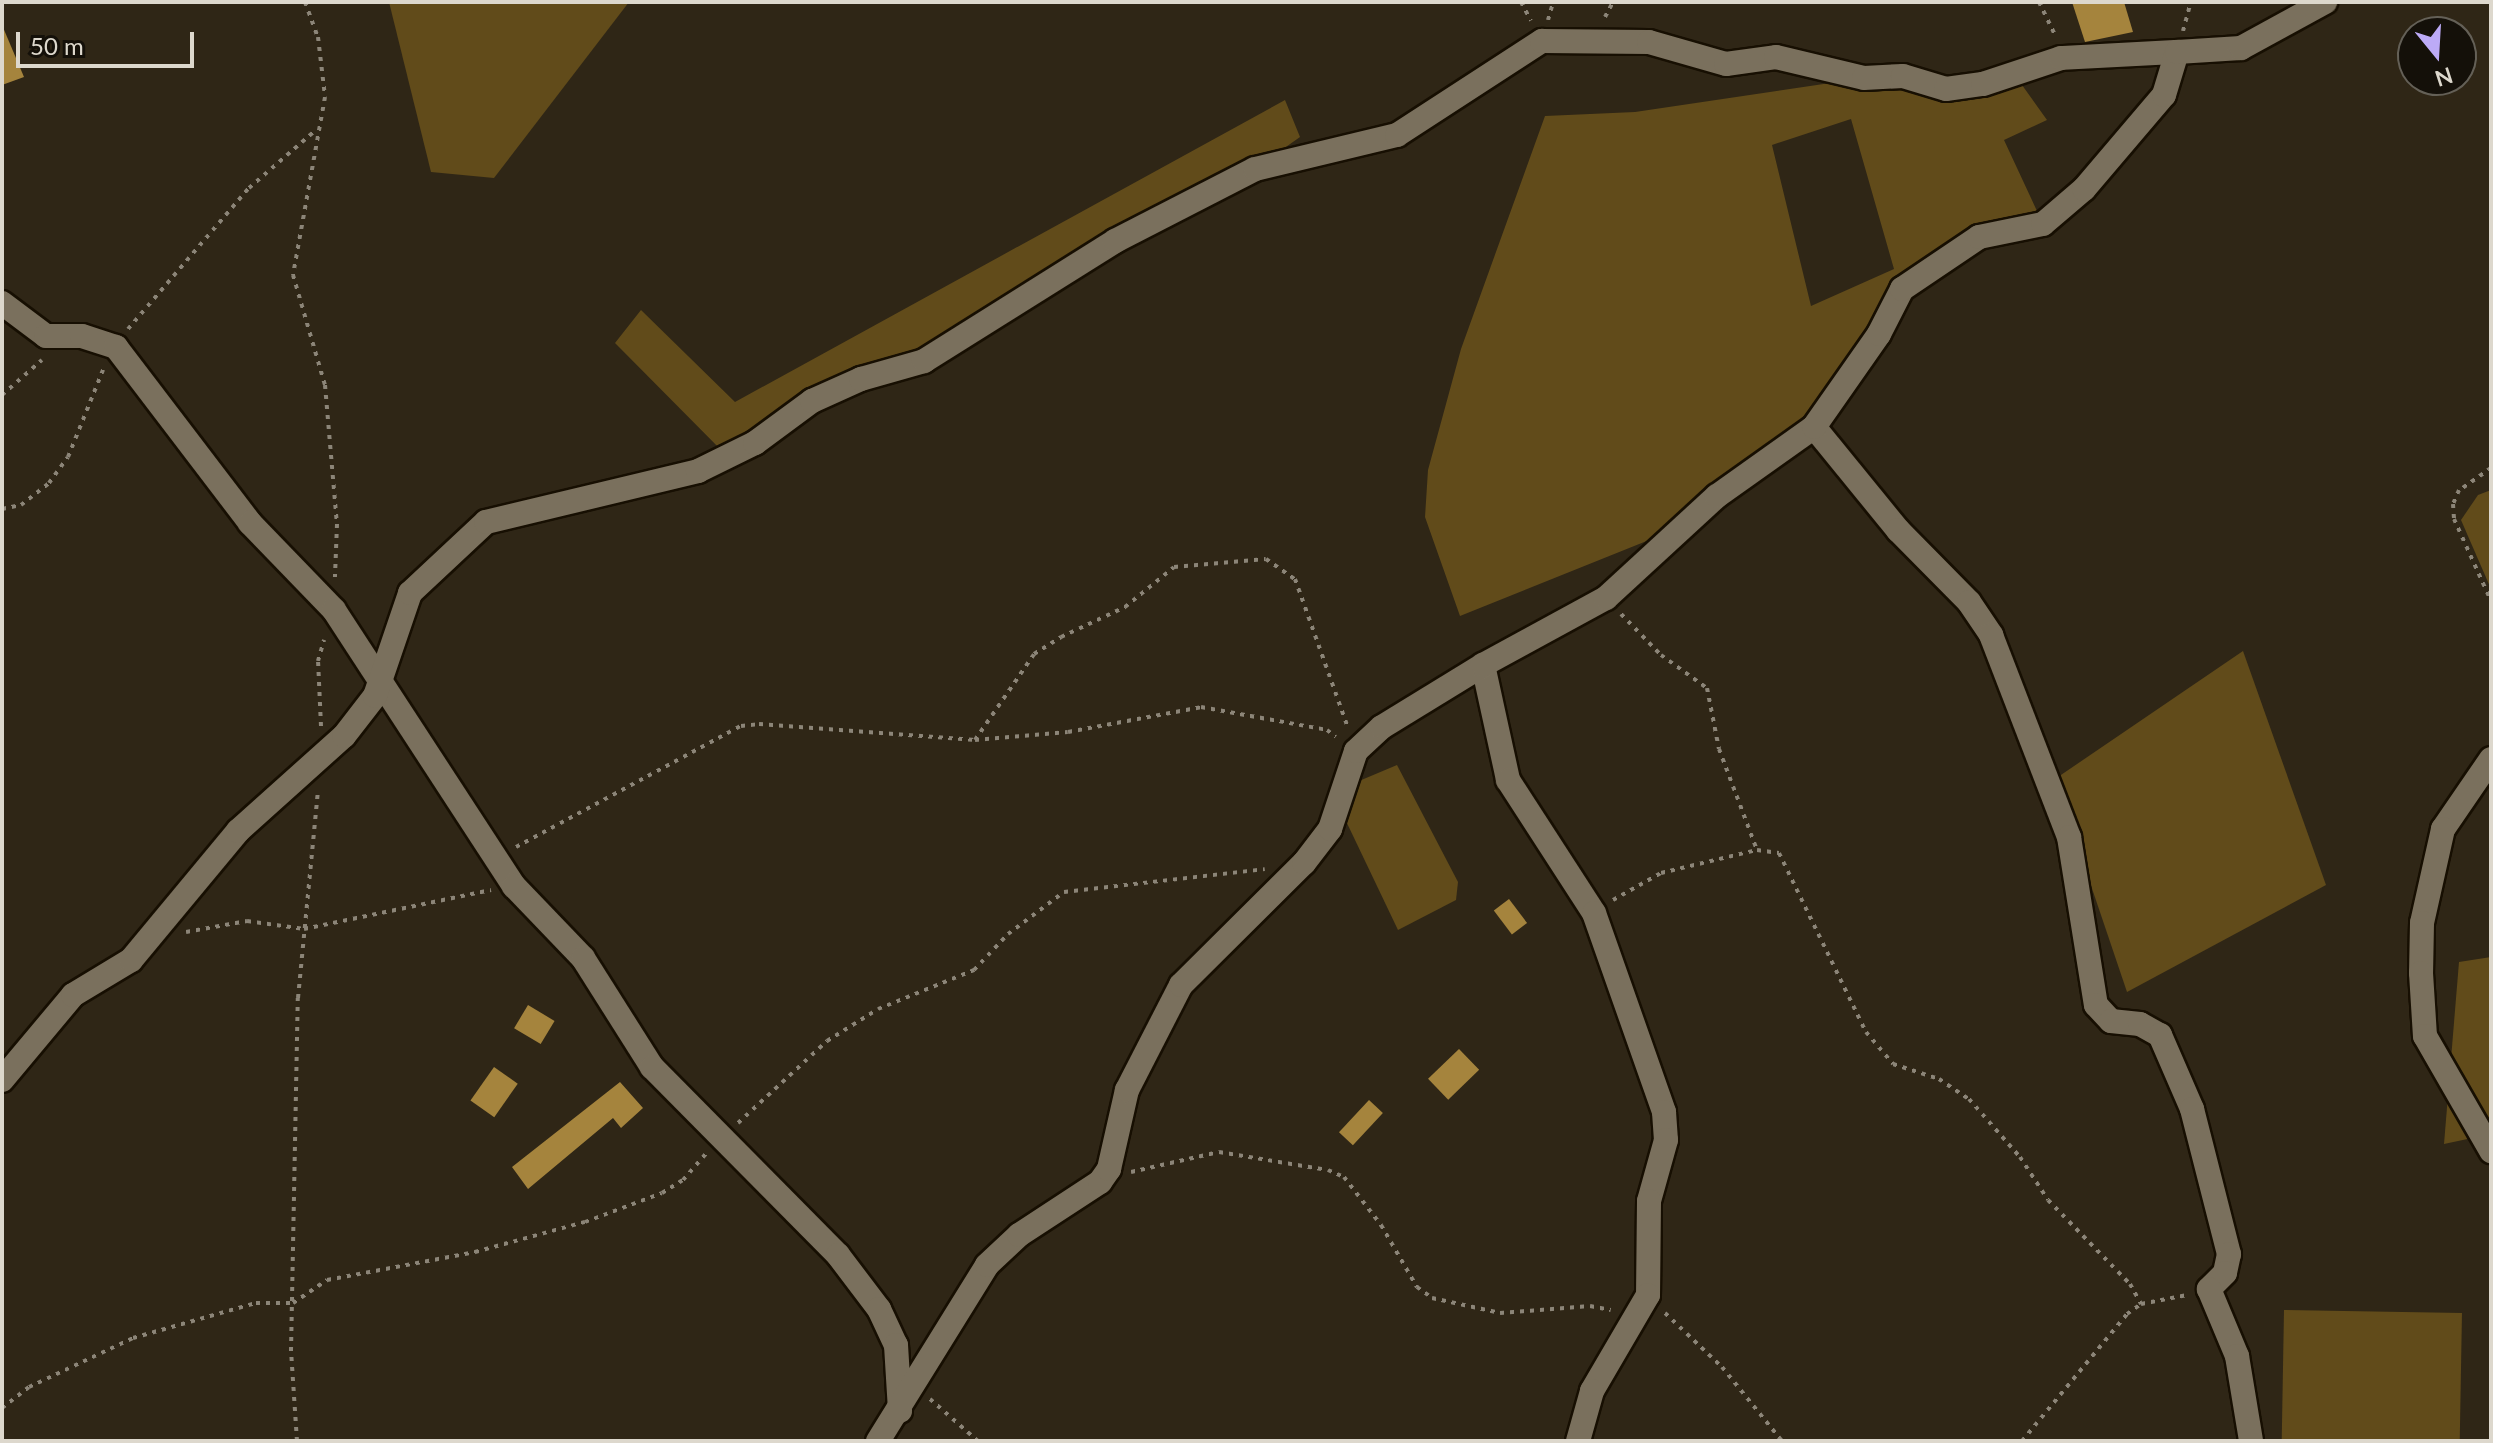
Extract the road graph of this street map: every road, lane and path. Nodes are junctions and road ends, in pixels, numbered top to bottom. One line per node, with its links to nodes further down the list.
1 (305, 2): 6 (path)
2 (2039, 2): 5 (path)
3 (2325, 2): 4 (street)
4 (2177, 52): 5 (street); 11 (street)
5 (2061, 58): 18 (street)
6 (318, 129): 9 (path); 16 (path)
7 (2, 303): 8 (street)
8 (82, 336): 9 (street); 10 (path)
9 (114, 349): 13 (path); 16 (street)
10 (2, 395)
11 (1814, 427): 14 (street); 34 (street)
12 (2491, 468): 15 (path)
13 (2, 509)
14 (1606, 598): 17 (street); 23 (path)
15 (2491, 601)
16 (334, 610): 18 (street); 22 (path)
17 (1483, 665): 20 (street); 27 (street)
18 (382, 677): 22 (street); 24 (street)
19 (975, 740): 20 (path); 20 (path); 24 (path)
20 (1356, 751): 25 (street)
21 (2491, 759): 32 (street)
22 (316, 766): 28 (path); 30 (street)
23 (1757, 850): 27 (path); 36 (path)
24 (496, 857): 26 (street)
25 (1304, 863): 31 (path); 33 (street)
26 (514, 886): 28 (path); 31 (street)
27 (1594, 913): 37 (street)
28 (304, 929): 29 (path); 35 (path)
29 (179, 934)
30 (2, 1080)
31 (720, 1137): 35 (path); 40 (street)
32 (2491, 1151)
33 (1100, 1182): 37 (path); 38 (street)
34 (2209, 1289): 36 (path); 47 (street)
35 (293, 1303): 39 (path); 41 (path)
36 (2141, 1304): 46 (path)
37 (1643, 1305): 44 (street); 45 (path)
38 (914, 1384): 40 (street); 43 (path)
39 (2, 1408)
40 (900, 1411): 42 (street)
41 (297, 1441)
42 (878, 1441)
43 (978, 1441)
44 (1578, 1441)
45 (1782, 1441)
46 (2022, 1441)
47 (2251, 1441)

